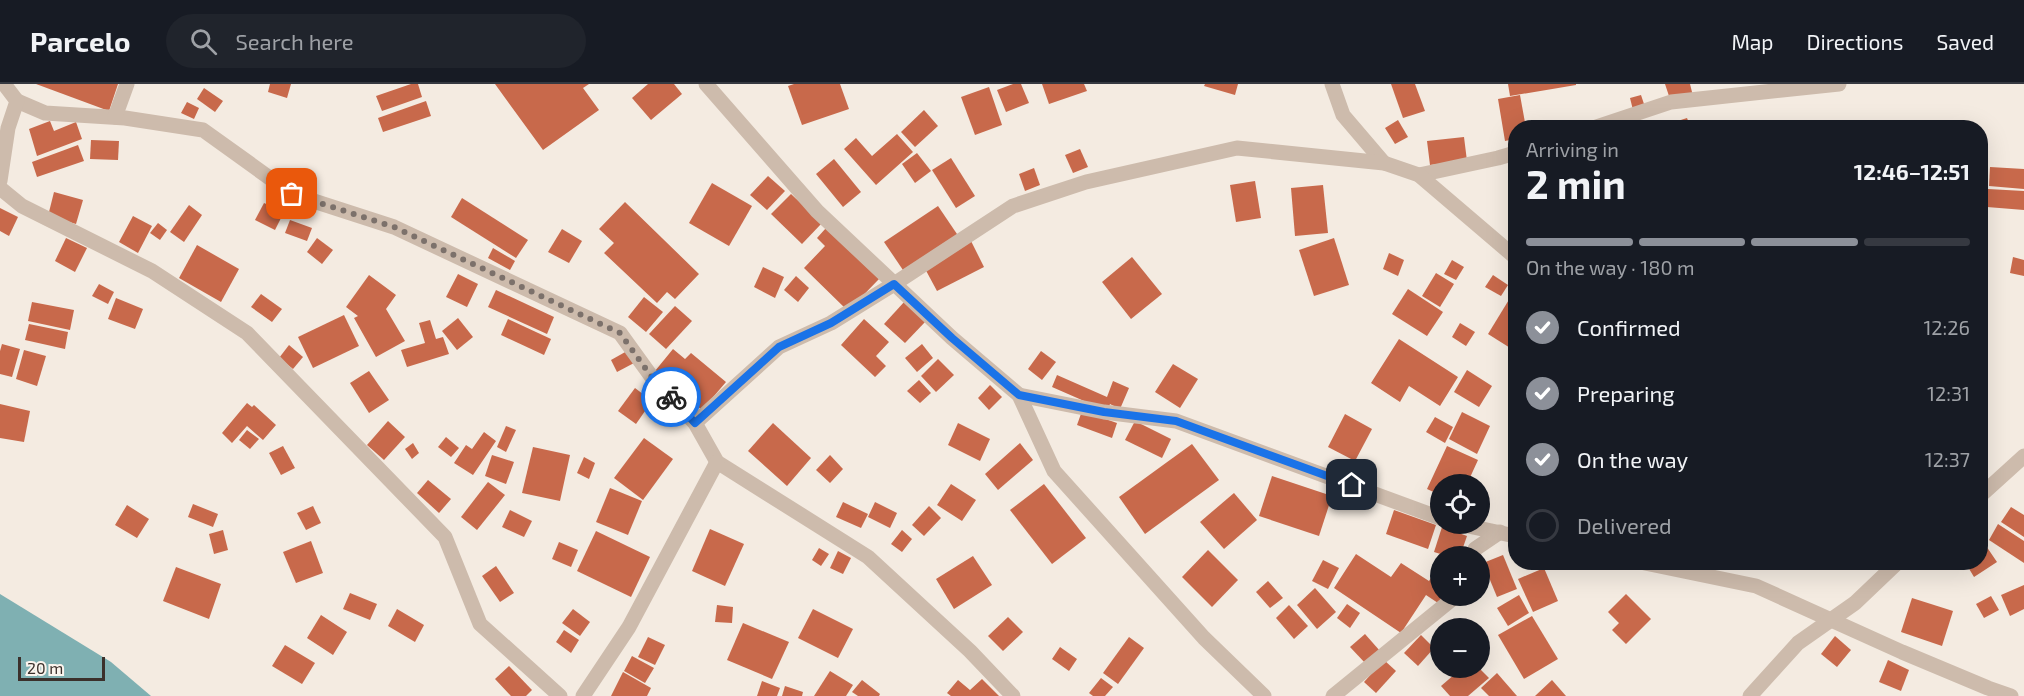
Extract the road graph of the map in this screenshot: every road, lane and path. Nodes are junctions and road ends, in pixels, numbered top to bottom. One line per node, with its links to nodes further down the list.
1 (4, 84): 6 (street)
2 (127, 84): 7 (street)
3 (706, 84): 15 (street)
4 (1332, 84): 10 (street)
5 (1839, 84): 8 (street)
6 (16, 101): 7 (street); 12 (street)
7 (115, 117): 17 (street)
8 (1617, 120)
9 (1508, 155): 11 (street)
10 (1384, 163): 11 (street); 15 (street)
11 (1419, 175): 14 (street)
12 (0, 181)
13 (0, 188): 30 (street)
14 (1508, 251)
15 (894, 284): 16 (street); 17 (street)
16 (1019, 395): 21 (street); 33 (street)
17 (695, 423): 19 (street)
18 (2024, 456): 20 (street)
19 (717, 462): 31 (street); 32 (street)
20 (1988, 489)
21 (1430, 514)
22 (1490, 530): 23 (street)
23 (1500, 532): 24 (street); 25 (street)
24 (1508, 534)
25 (1479, 546)
26 (1679, 570): 29 (street)
27 (1890, 570): 29 (street)
28 (1444, 606): 34 (street)
29 (1831, 620): 35 (street); 36 (street)
30 (560, 696)
31 (584, 696)
32 (1013, 696)
33 (1264, 696)
34 (1333, 696)
35 (1750, 696)
36 (2011, 696)

